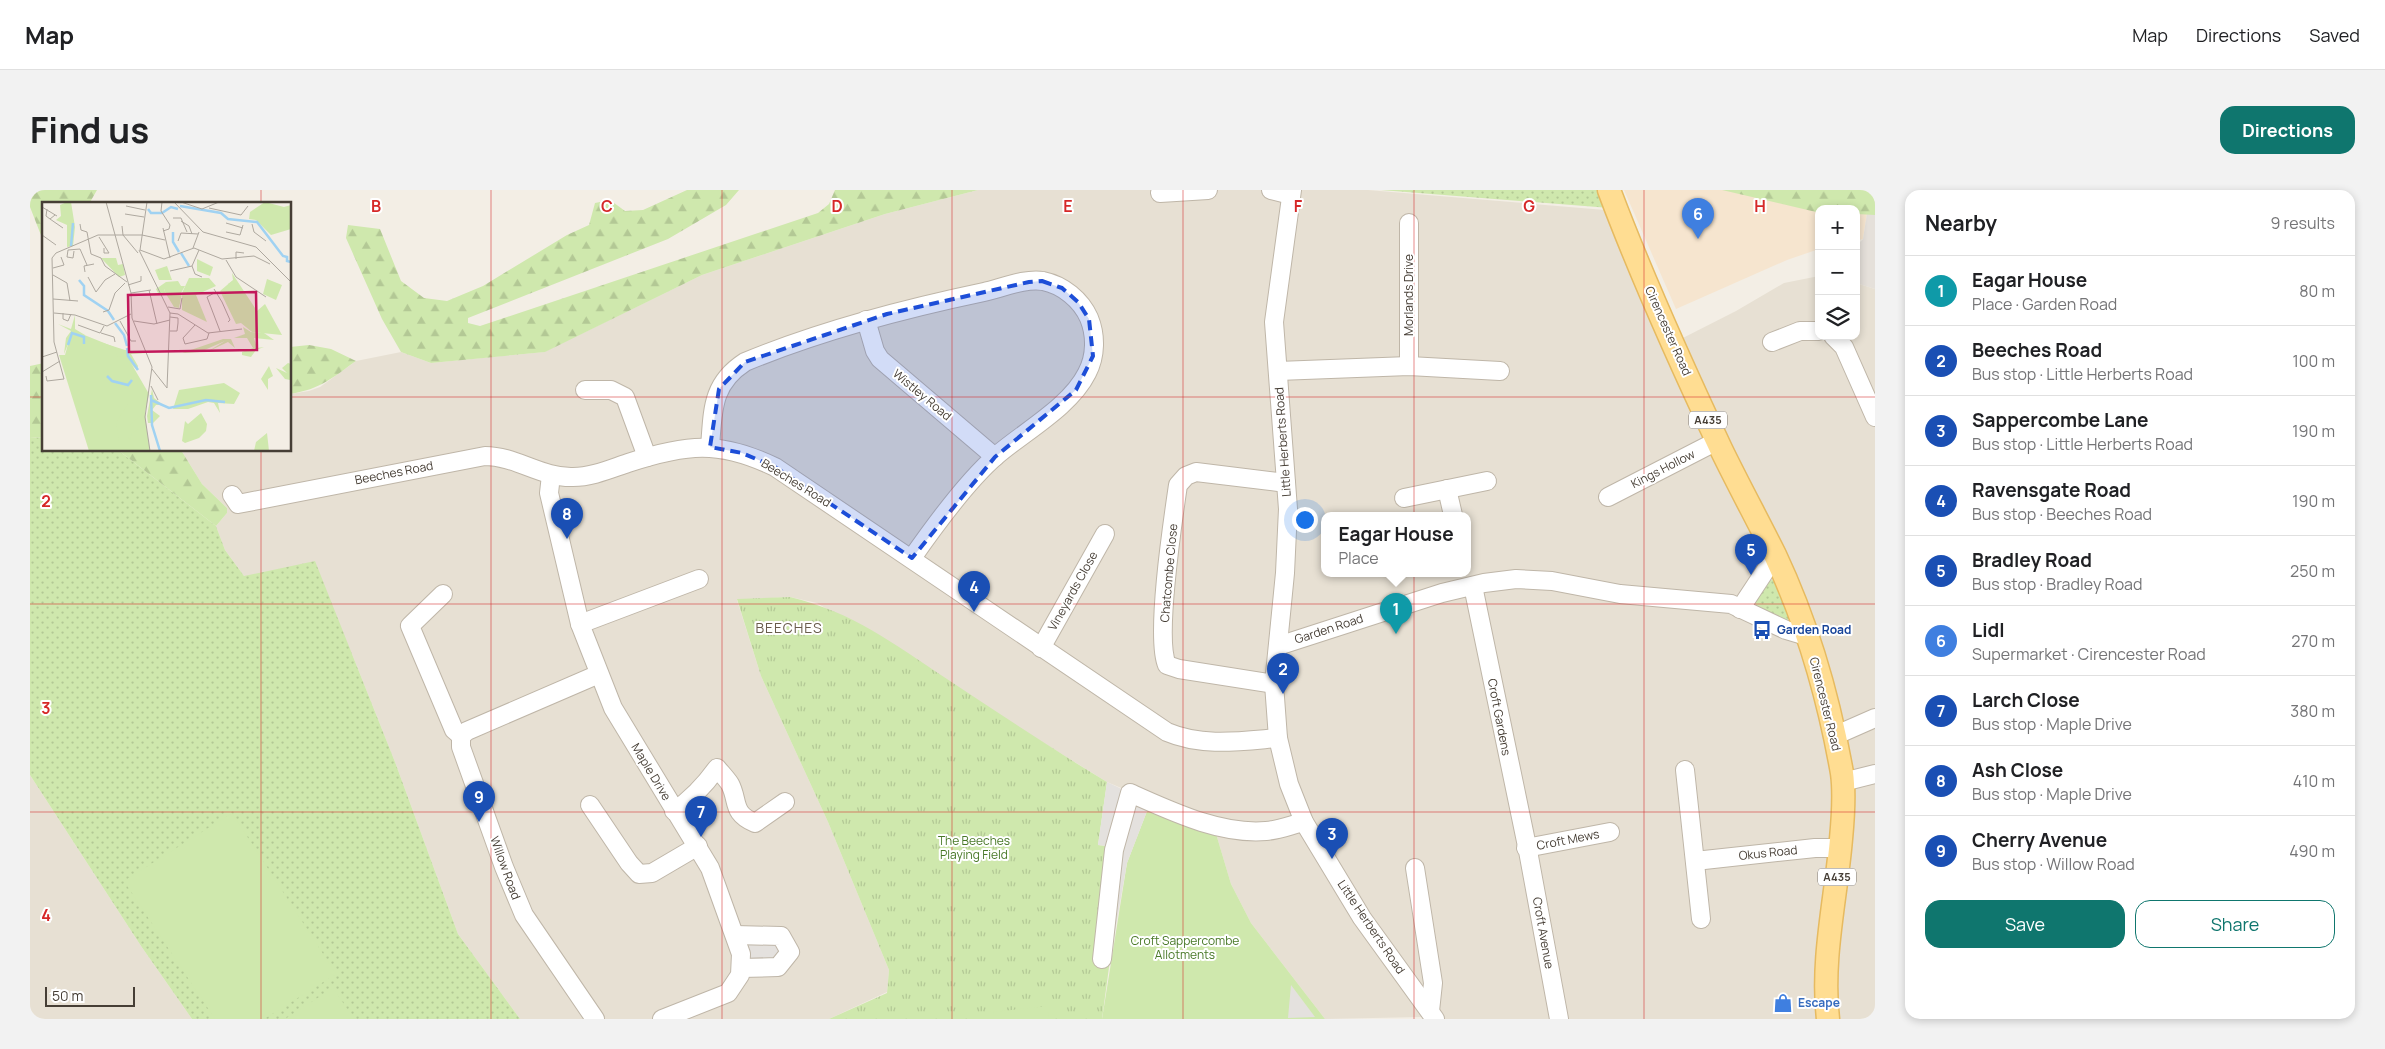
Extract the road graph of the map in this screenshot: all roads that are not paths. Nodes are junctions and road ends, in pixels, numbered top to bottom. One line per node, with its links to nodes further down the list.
1 (1208, 190): 3 (street)
2 (1271, 190): 4 (street)
3 (1160, 193)
4 (1291, 193): 12 (street, Little Herberts Road)
5 (1611, 196): 16 (main road, Cirencester Road / A435)
6 (1409, 223): 11 (street, Morlands Drive)
7 (866, 320): 17 (street); 19 (street, Wistley Road); 19 (street)
8 (1815, 331): 10 (street)
9 (1836, 340): 15 (street)
10 (1772, 342)
11 (1409, 366): 12 (street); 13 (street)
12 (1278, 371): 22 (street, Little Herberts Road)
13 (1500, 371)
14 (585, 390): 18 (street)
15 (1875, 417)
16 (1717, 441): 25 (street, Kings Hollow); 29 (main road, Cirencester Road / A435)
17 (710, 447): 18 (street, Beeches Road); 30 (street, Beeches Road)
18 (647, 457): 20 (street, Beeches Road)
19 (995, 457): 30 (street)
20 (551, 475): 24 (street, Beeches Road); 35 (street, Maple Drive)
21 (1487, 481): 23 (street)
22 (1286, 483): 37 (street, Little Herberts Road); 40 (street, Chatcombe Close)
23 (1447, 489): 26 (street); 27 (street)
24 (232, 495)
25 (1608, 497)
26 (1404, 498)
27 (1452, 512)
28 (1105, 534): 38 (street, Vineyards Close)
29 (1775, 556): 34 (street); 36 (main road, Cirencester Road / A435)
30 (912, 558): 38 (street, Beeches Road)
31 (699, 579): 35 (street)
32 (1468, 582): 34 (street, Garden Road); 37 (street, Garden Road); 54 (street, Croft Gardens)
33 (443, 594): 42 (street, Willow Road)
34 (1740, 609): 36 (street, Garden Road)
35 (580, 624): 39 (street, Maple Drive)
36 (1806, 636): 43 (main road, Cirencester Road / A435)
37 (1278, 646): 40 (street, Little Herberts Road)
38 (1041, 648): 44 (street, Beeches Road)
39 (599, 674): 42 (street); 50 (street, Maple Drive)
40 (1274, 684): 44 (street, Little Herberts Road)
41 (1875, 718): 43 (street)
42 (461, 736): 63 (street, Willow Road)
43 (1834, 736): 47 (main road, Cirencester Road / A435)
44 (1278, 738): 51 (street, Little Herberts Road)
45 (1685, 770): 56 (street)
46 (1875, 774): 47 (street)
47 (1843, 782): 55 (main road, Cirencester Road / A435)
48 (785, 802): 50 (street)
49 (590, 805): 53 (street)
50 (674, 811): 53 (street, Maple Drive)
51 (1304, 822): 60 (street); 62 (street, Little Herberts Road)
52 (1610, 832): 54 (street, Croft Mews)
53 (698, 846): 59 (street, Maple Drive)
54 (1526, 848): 65 (street, Croft Avenue)
55 (1841, 848): 56 (street, Okus Road); 66 (main road, Cirencester Road / A435)
56 (1695, 861): 58 (street)
57 (1415, 868): 62 (street)
58 (1701, 919)
59 (734, 935): 61 (street, Maple Drive); 61 (street)
60 (1102, 959)
61 (741, 968): 64 (street)
62 (1432, 1015)
63 (595, 1019)
64 (662, 1019)
65 (1557, 1019)
66 (1828, 1019)

